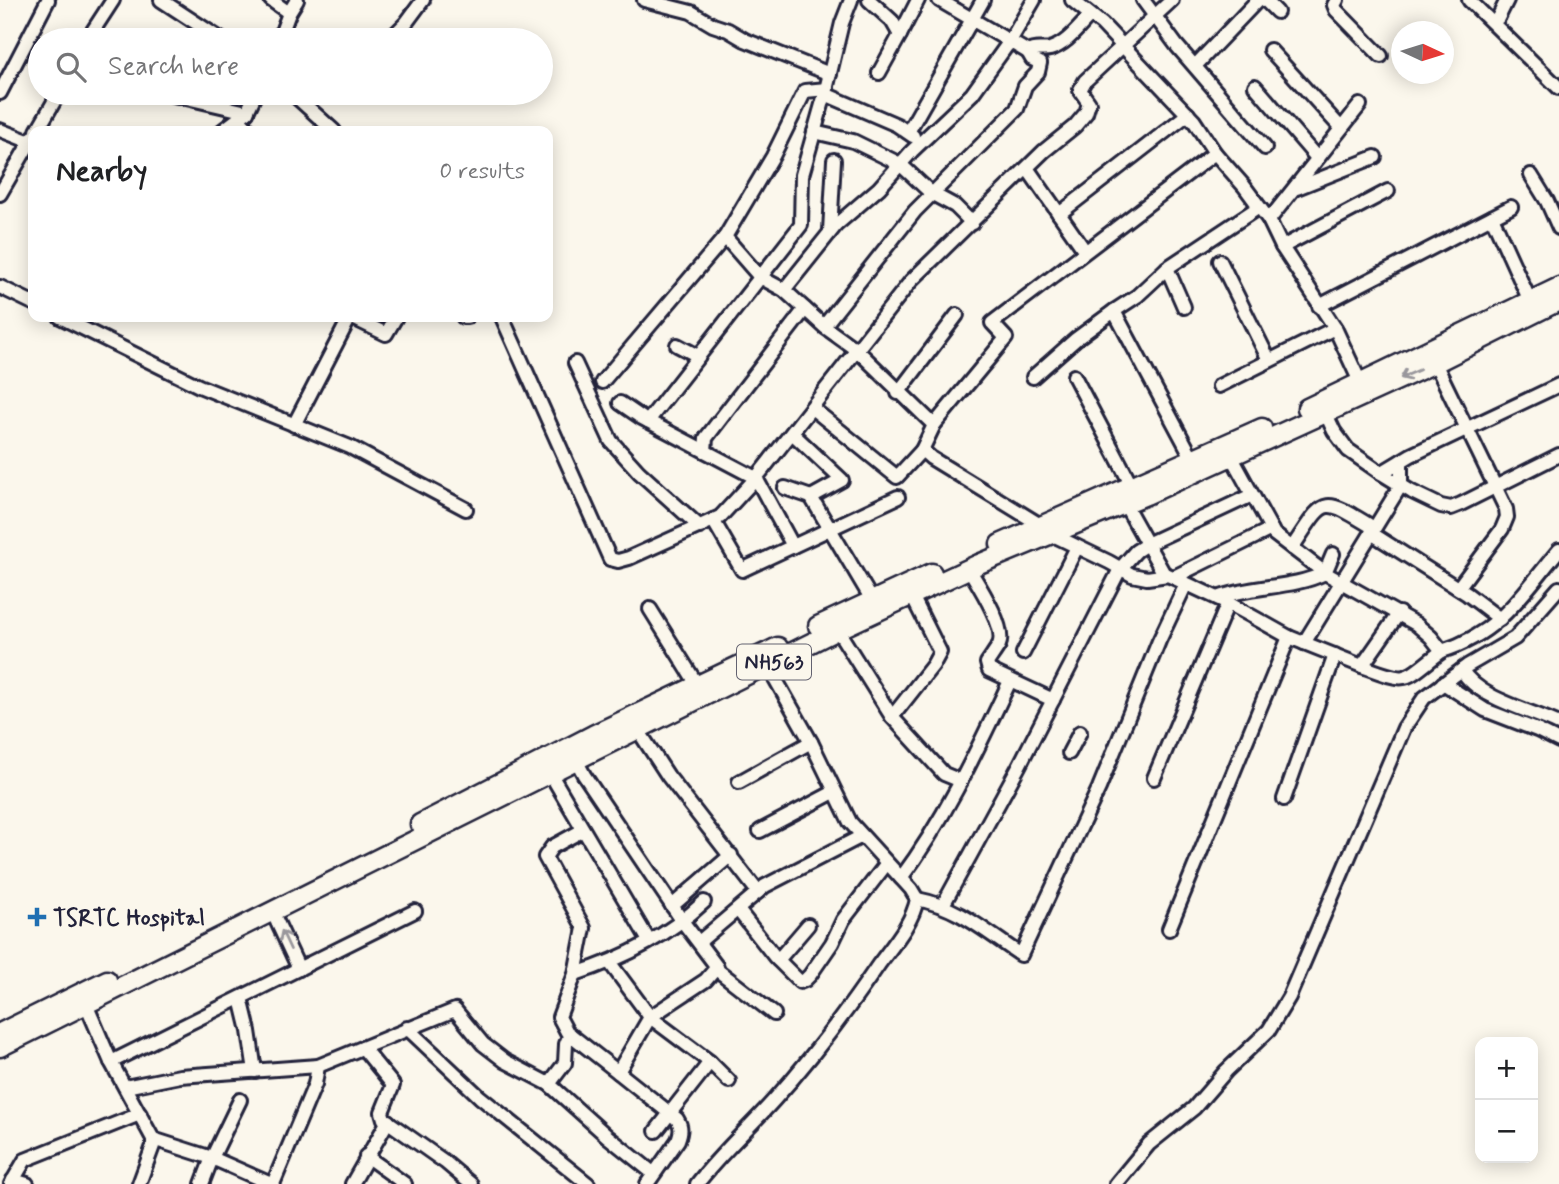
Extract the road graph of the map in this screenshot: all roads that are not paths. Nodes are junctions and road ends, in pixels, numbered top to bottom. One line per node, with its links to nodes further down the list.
1 (48, 0): 29 (street)
2 (113, 0): 30 (street)
3 (161, 0): 31 (street)
4 (271, 0): 24 (street)
5 (297, 0): 24 (street)
6 (422, 0): 33 (street)
7 (644, 0): 43 (street)
8 (851, 0): 43 (street)
9 (869, 0): 34 (street)
10 (918, 0): 34 (street)
11 (939, 0): 28 (street)
12 (983, 0): 28 (street)
13 (1034, 0): 36 (street)
14 (1072, 0): 26 (street)
15 (1143, 0): 25 (street)
16 (1172, 0): 25 (street)
17 (1258, 0): 41 (street)
18 (1265, 0): 23 (street)
19 (1337, 0): 40 (street)
20 (1469, 0): 46 (street)
21 (1479, 0): 27 (street)
22 (1507, 0): 27 (street)
23 (1277, 12)
24 (289, 13): 32 (street)
25 (1155, 15): 37 (street); 41 (street)
26 (1090, 16): 37 (street); 39 (street)
27 (1498, 18): 44 (street)
28 (973, 19): 36 (street); 63 (street)
29 (34, 28)
30 (95, 28)
31 (204, 28)
32 (283, 28)
33 (401, 28)
34 (900, 35): 42 (street)
35 (28, 39): 48 (street)
36 (1010, 41): 39 (street); 65 (street)
37 (1122, 46): 54 (street); 73 (street)
38 (1270, 50): 60 (street)
39 (1028, 52): 77 (street)
40 (1381, 55)
41 (1195, 66): 67 (street)
42 (879, 73)
43 (830, 74): 47 (street)
44 (1559, 78)
45 (1255, 86): 70 (street)
46 (1559, 88)
47 (826, 91): 62 (street); 63 (street); 87 (street)
48 (0, 93)
49 (52, 105): 56 (street)
50 (206, 105): 55 (street)
51 (249, 105): 55 (street)
52 (305, 105): 59 (street)
53 (1360, 105): 60 (street)
54 (1188, 114): 68 (street); 81 (street)
55 (243, 116): 57 (street); 58 (street)
56 (40, 126)
57 (229, 126)
58 (248, 126)
59 (328, 126)
60 (1342, 128): 70 (street)
61 (0, 130): 64 (street)
62 (814, 132): 72 (street); 92 (street)
63 (908, 132): 65 (street)
64 (28, 138)
65 (921, 143): 72 (street)
66 (28, 147): 78 (street)
67 (1265, 148)
68 (1215, 153): 79 (street); 89 (street)
69 (1375, 157): 75 (street)
70 (1317, 158): 75 (street)
71 (834, 160): 86 (street)
72 (900, 164): 77 (street); 86 (street)
73 (1027, 168): 81 (street); 84 (street)
74 (1531, 175): 85 (street)
75 (1294, 188): 83 (street)
76 (1388, 191): 88 (street)
77 (931, 193): 84 (street); 109 (street)
78 (0, 194)
79 (1259, 207): 83 (street); 91 (street)
80 (1511, 207): 82 (street)
81 (1059, 214): 89 (street)
82 (1492, 217): 97 (street); 99 (street)
83 (1269, 220): 88 (street)
84 (972, 223): 112 (street)
85 (1559, 228)
86 (830, 231): 95 (street)
87 (725, 237): 92 (street); 119 (street)
88 (1282, 247): 99 (street)
89 (1085, 251): 129 (street)
90 (1220, 261): 114 (street)
91 (1167, 268): 100 (street); 102 (street)
92 (760, 278): 95 (street); 113 (street)
93 (0, 286): 96 (street)
94 (1559, 287): 97 (highway, NH563)
95 (784, 290): 101 (street)
96 (28, 300)
97 (1530, 301): 120 (highway, NH563)
98 (1559, 301): 116 (highway, NH563)
99 (1320, 306): 110 (street)
100 (1185, 307)
101 (806, 309): 109 (street); 133 (street)
102 (1114, 312): 118 (street); 136 (street)
103 (957, 315): 123 (street)
104 (70, 322): 128 (street)
105 (348, 322): 128 (street)
106 (361, 322): 107 (street)
107 (393, 322)
108 (504, 322): 149 (street)
109 (824, 326): 112 (street)
110 (1335, 328): 114 (street); 120 (street)
111 (677, 345): 113 (street)
112 (858, 351): 123 (street); 125 (street)
113 (698, 356): 127 (street)
114 (1269, 360): 122 (street)
115 (575, 362): 149 (street)
116 (1435, 363): 126 (highway, NH563, one-way to 126); 130 (street)
117 (1074, 376): 143 (street)
118 (1033, 377)
119 (602, 382)
120 (1360, 382): 136 (highway, NH563)
121 (1559, 385): 130 (street)
122 (1219, 386)
123 (898, 393): 129 (street)
124 (620, 403): 127 (street)
125 (812, 408): 131 (street); 132 (street)
126 (1325, 412): 135 (highway, NH563); 138 (street)
127 (648, 421): 133 (street)
128 (294, 425): 147 (street)
129 (934, 425): 132 (street)
130 (1468, 429): 137 (street); 141 (street)
131 (792, 433): 139 (street); 145 (street)
132 (922, 450): 151 (street)
133 (705, 451): 139 (street)
134 (1559, 455): 141 (street)
135 (1231, 456): 143 (highway, NH563); 144 (street)
136 (1193, 459): 143 (highway, NH563)
137 (1401, 461): 138 (street); 140 (street)
138 (1381, 473): 140 (street)
139 (756, 478): 148 (street); 155 (street)
140 (1401, 485): 141 (street); 153 (street)
141 (1495, 486): 166 (street)
142 (785, 488): 145 (street)
143 (1125, 494): 151 (highway, NH563); 154 (street)
144 (1252, 495): 152 (street); 154 (street)
145 (811, 497): 150 (street)
146 (898, 498): 150 (street)
147 (466, 509)
148 (713, 520): 149 (street); 155 (street)
149 (700, 527)
150 (831, 528): 155 (street); 169 (street)
151 (1048, 530): 156 (street); 160 (highway, NH563); 169 (highway, NH563)
152 (1271, 530): 157 (street); 163 (street)
153 (1373, 531): 157 (street); 164 (street); 166 (street)
154 (1147, 544): 161 (street); 163 (street)
155 (793, 546)
156 (1077, 547): 161 (street); 178 (street)
157 (1293, 548): 162 (street)
158 (1559, 551): 173 (street)
159 (1333, 554): 162 (street)
160 (969, 569): 168 (highway, NH563); 183 (street)
161 (1120, 569): 163 (street); 186 (street)
162 (1325, 573): 164 (street); 170 (street)
163 (1169, 576): 165 (street)
164 (1342, 582): 172 (street); 176 (street)
165 (1186, 584): 170 (street); 210 (street)
166 (1458, 588): 173 (street)
167 (1559, 588): 182 (street)
168 (912, 596): 174 (highway, NH563); 187 (street)
169 (872, 600): 174 (highway, NH563)
170 (1223, 600): 175 (street); 196 (street)
171 (650, 609): 185 (street)
172 (1399, 613): 177 (street); 181 (street)
173 (1500, 619): 177 (street)
174 (834, 624): 180 (highway, NH563); 185 (highway, NH563); 187 (street)
175 (1289, 637): 176 (street); 217 (street)
176 (1304, 643): 179 (street)
177 (1442, 652): 181 (street)
178 (1023, 653)
179 (1335, 655): 181 (street); 200 (street)
180 (768, 666): 189 (highway, NH563); 192 (street)
181 (1362, 666)
182 (1462, 670): 184 (street); 188 (street)
183 (1010, 681): 186 (street); 197 (street)
184 (1443, 683): 191 (street); 261 (street)
185 (698, 685): 193 (highway, NH563)
186 (1053, 700): 210 (street)
187 (892, 717): 197 (street)
188 (1559, 724)
189 (638, 730): 193 (highway, NH563); 204 (street)
190 (1080, 732): 194 (street)
191 (1559, 741)
192 (810, 742): 198 (street); 199 (street)
193 (573, 753): 195 (highway, NH563); 211 (street); 230 (highway, NH563)
194 (1069, 753)
195 (550, 773): 201 (street); 213 (highway, NH563)
196 (1154, 778)
197 (961, 781): 206 (street)
198 (739, 782)
199 (834, 792): 202 (street); 203 (street)
200 (1284, 799)
201 (583, 830): 218 (street); 224 (street)
202 (760, 831)
203 (862, 836): 205 (street); 207 (street)
204 (731, 855): 207 (street); 211 (street)
205 (887, 863): 206 (street); 220 (street)
206 (901, 878): 208 (street)
207 (758, 892): 212 (street)
208 (917, 899): 210 (street); 260 (street)
209 (704, 902): 215 (street)
210 (943, 905)
211 (672, 906): 215 (street)
212 (738, 910): 219 (street); 220 (street)
213 (272, 911): 222 (street, one-way to 213); 226 (highway, NH563)
214 (415, 911): 222 (street)
215 (682, 922): 218 (street); 219 (street)
216 (808, 925): 220 (street)
217 (1169, 929)
218 (649, 941): 221 (street)
219 (699, 942): 223 (street)
220 (778, 960)
221 (610, 963): 224 (street); 228 (street)
222 (299, 969): 225 (street)
223 (716, 969): 227 (street); 228 (street)
224 (575, 974): 231 (street)
225 (241, 998): 234 (street); 237 (street)
226 (86, 1004): 232 (highway, NH563); 234 (street)
227 (774, 1014)
228 (650, 1017): 235 (street); 238 (street)
229 (407, 1028): 233 (street); 240 (street); 259 (street)
230 (0, 1032)
231 (570, 1034): 238 (street); 240 (street)
232 (0, 1047)
233 (363, 1048): 236 (street); 245 (street)
234 (111, 1062): 241 (street)
235 (710, 1062): 239 (street); 243 (street)
236 (318, 1066): 237 (street); 255 (street)
237 (255, 1071): 241 (street)
238 (618, 1072): 243 (street)
239 (729, 1081)
240 (550, 1084): 250 (street)
241 (125, 1087): 244 (street)
242 (240, 1100): 249 (street)
243 (670, 1113): 246 (street); 250 (street)
244 (140, 1114): 247 (street); 251 (street)
245 (388, 1121): 248 (street); 258 (street)
246 (656, 1130)
247 (153, 1139): 249 (street); 253 (street)
248 (366, 1156): 256 (street); 257 (street)
249 (212, 1158): 254 (street); 255 (street)
250 (650, 1179)
251 (12, 1182): 252 (street)
252 (27, 1184)
253 (139, 1184)
254 (202, 1184)
255 (272, 1184)
256 (352, 1184)
257 (405, 1184)
258 (471, 1184)
259 (588, 1184)
260 (697, 1184)
261 (1116, 1184)

